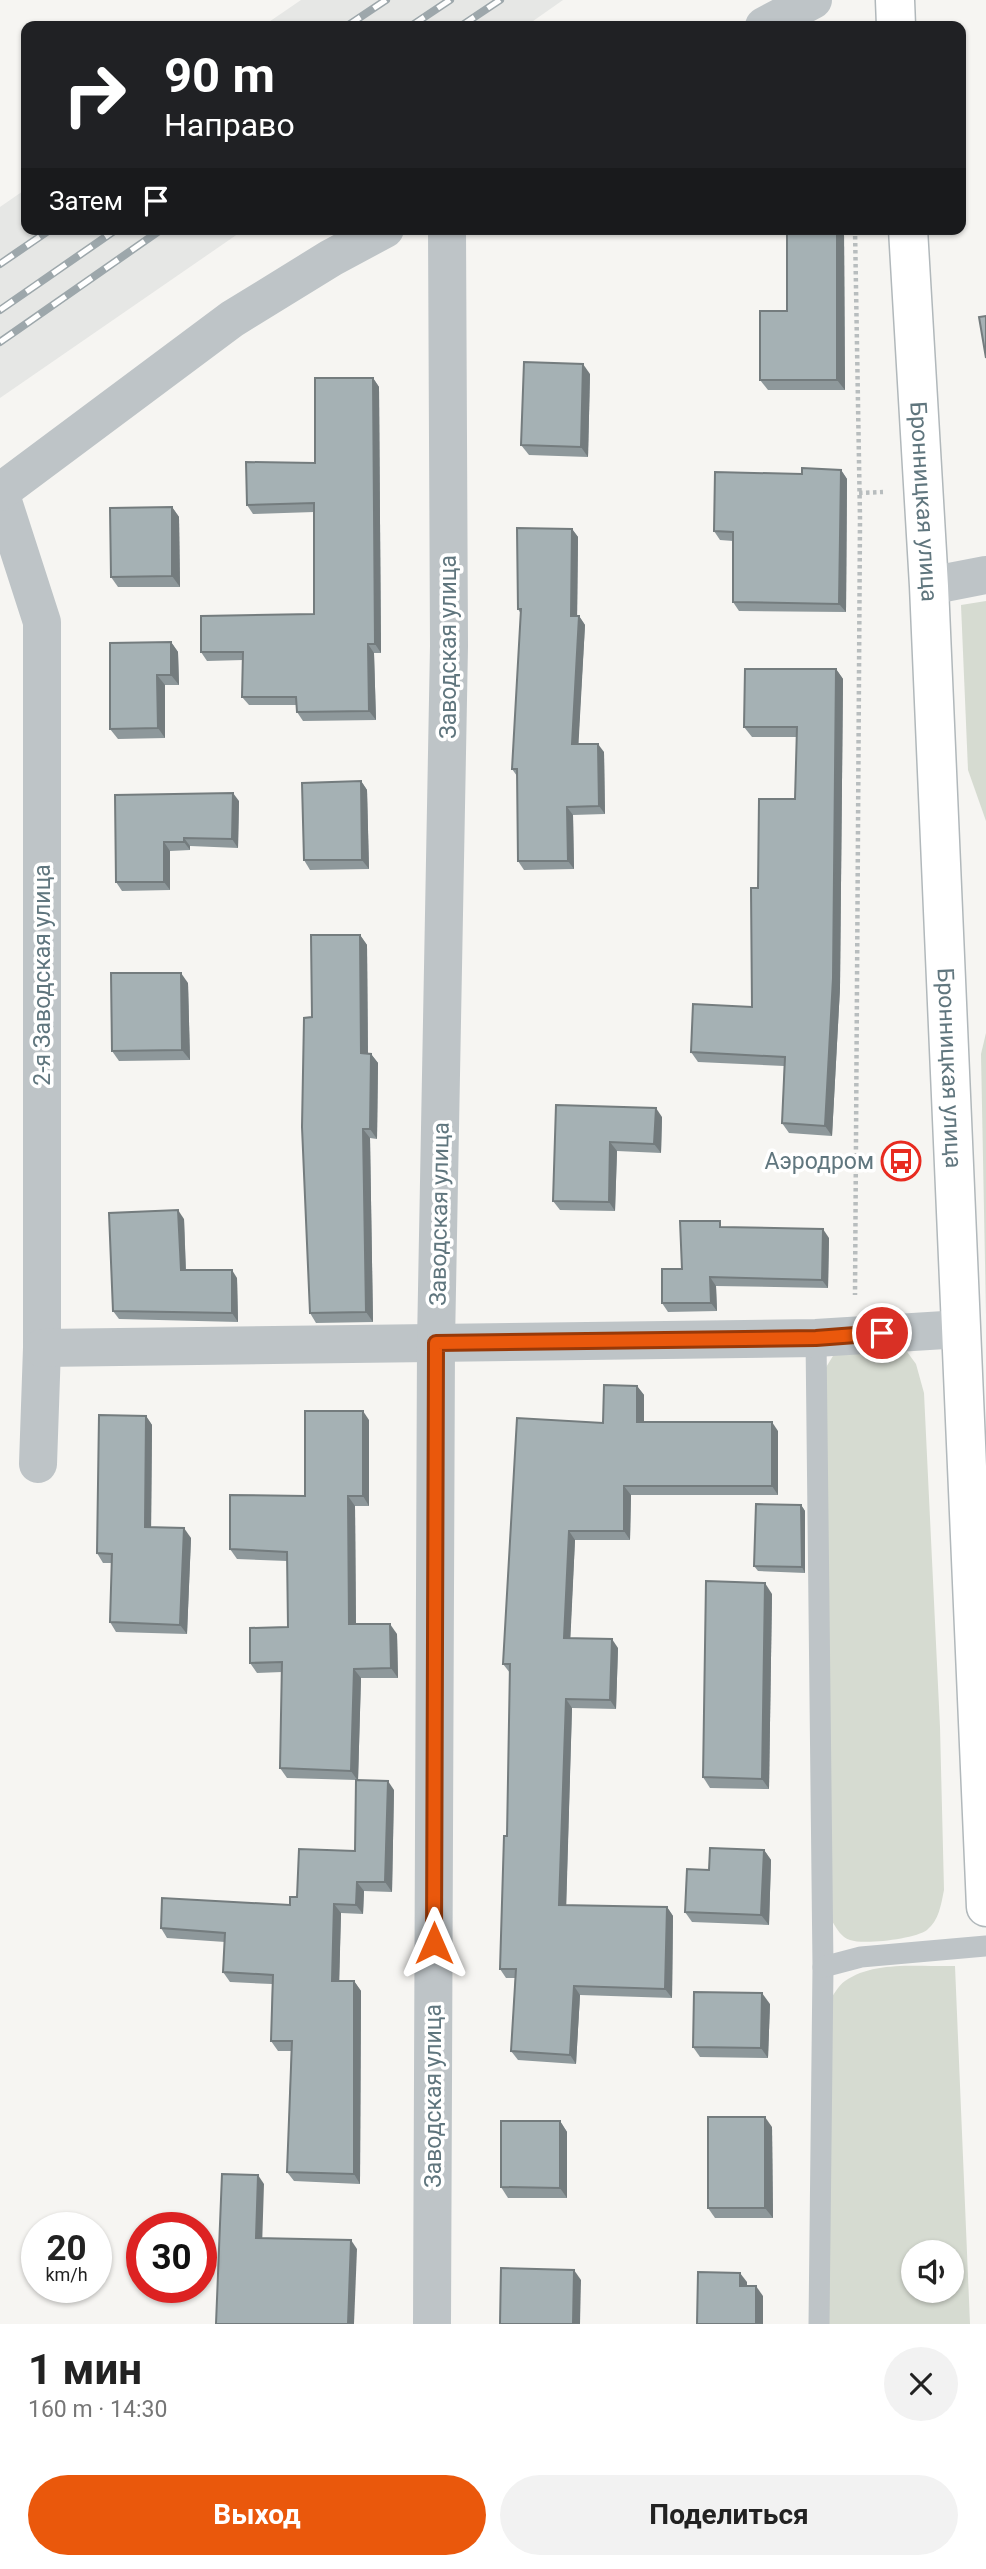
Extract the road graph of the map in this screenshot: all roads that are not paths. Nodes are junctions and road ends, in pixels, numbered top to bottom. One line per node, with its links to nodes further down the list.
1 (813, 0): 3 (street)
2 (895, 0): 4 (main road)
3 (773, 21)
4 (896, 21)
5 (375, 235): 8 (street)
6 (447, 235): 13 (street, Заводская улица)
7 (908, 235): 10 (main road, Бронницкая улица)
8 (0, 492): 14 (street, 2-я Заводская улица)
9 (986, 575): 10 (street)
10 (929, 586): 11 (main road, Бронницкая улица)
11 (961, 1329): 12 (street); 16 (main road, Бронницкая улица)
12 (816, 1338): 13 (street); 18 (lane)
13 (436, 1343): 14 (street); 19 (street, Заводская улица)
14 (42, 1348): 15 (street, 2-я Заводская улица)
15 (38, 1464)
16 (986, 1907)
17 (986, 1946): 18 (lane)
18 (822, 1967): 20 (lane)
19 (432, 2324)
20 (819, 2324)

